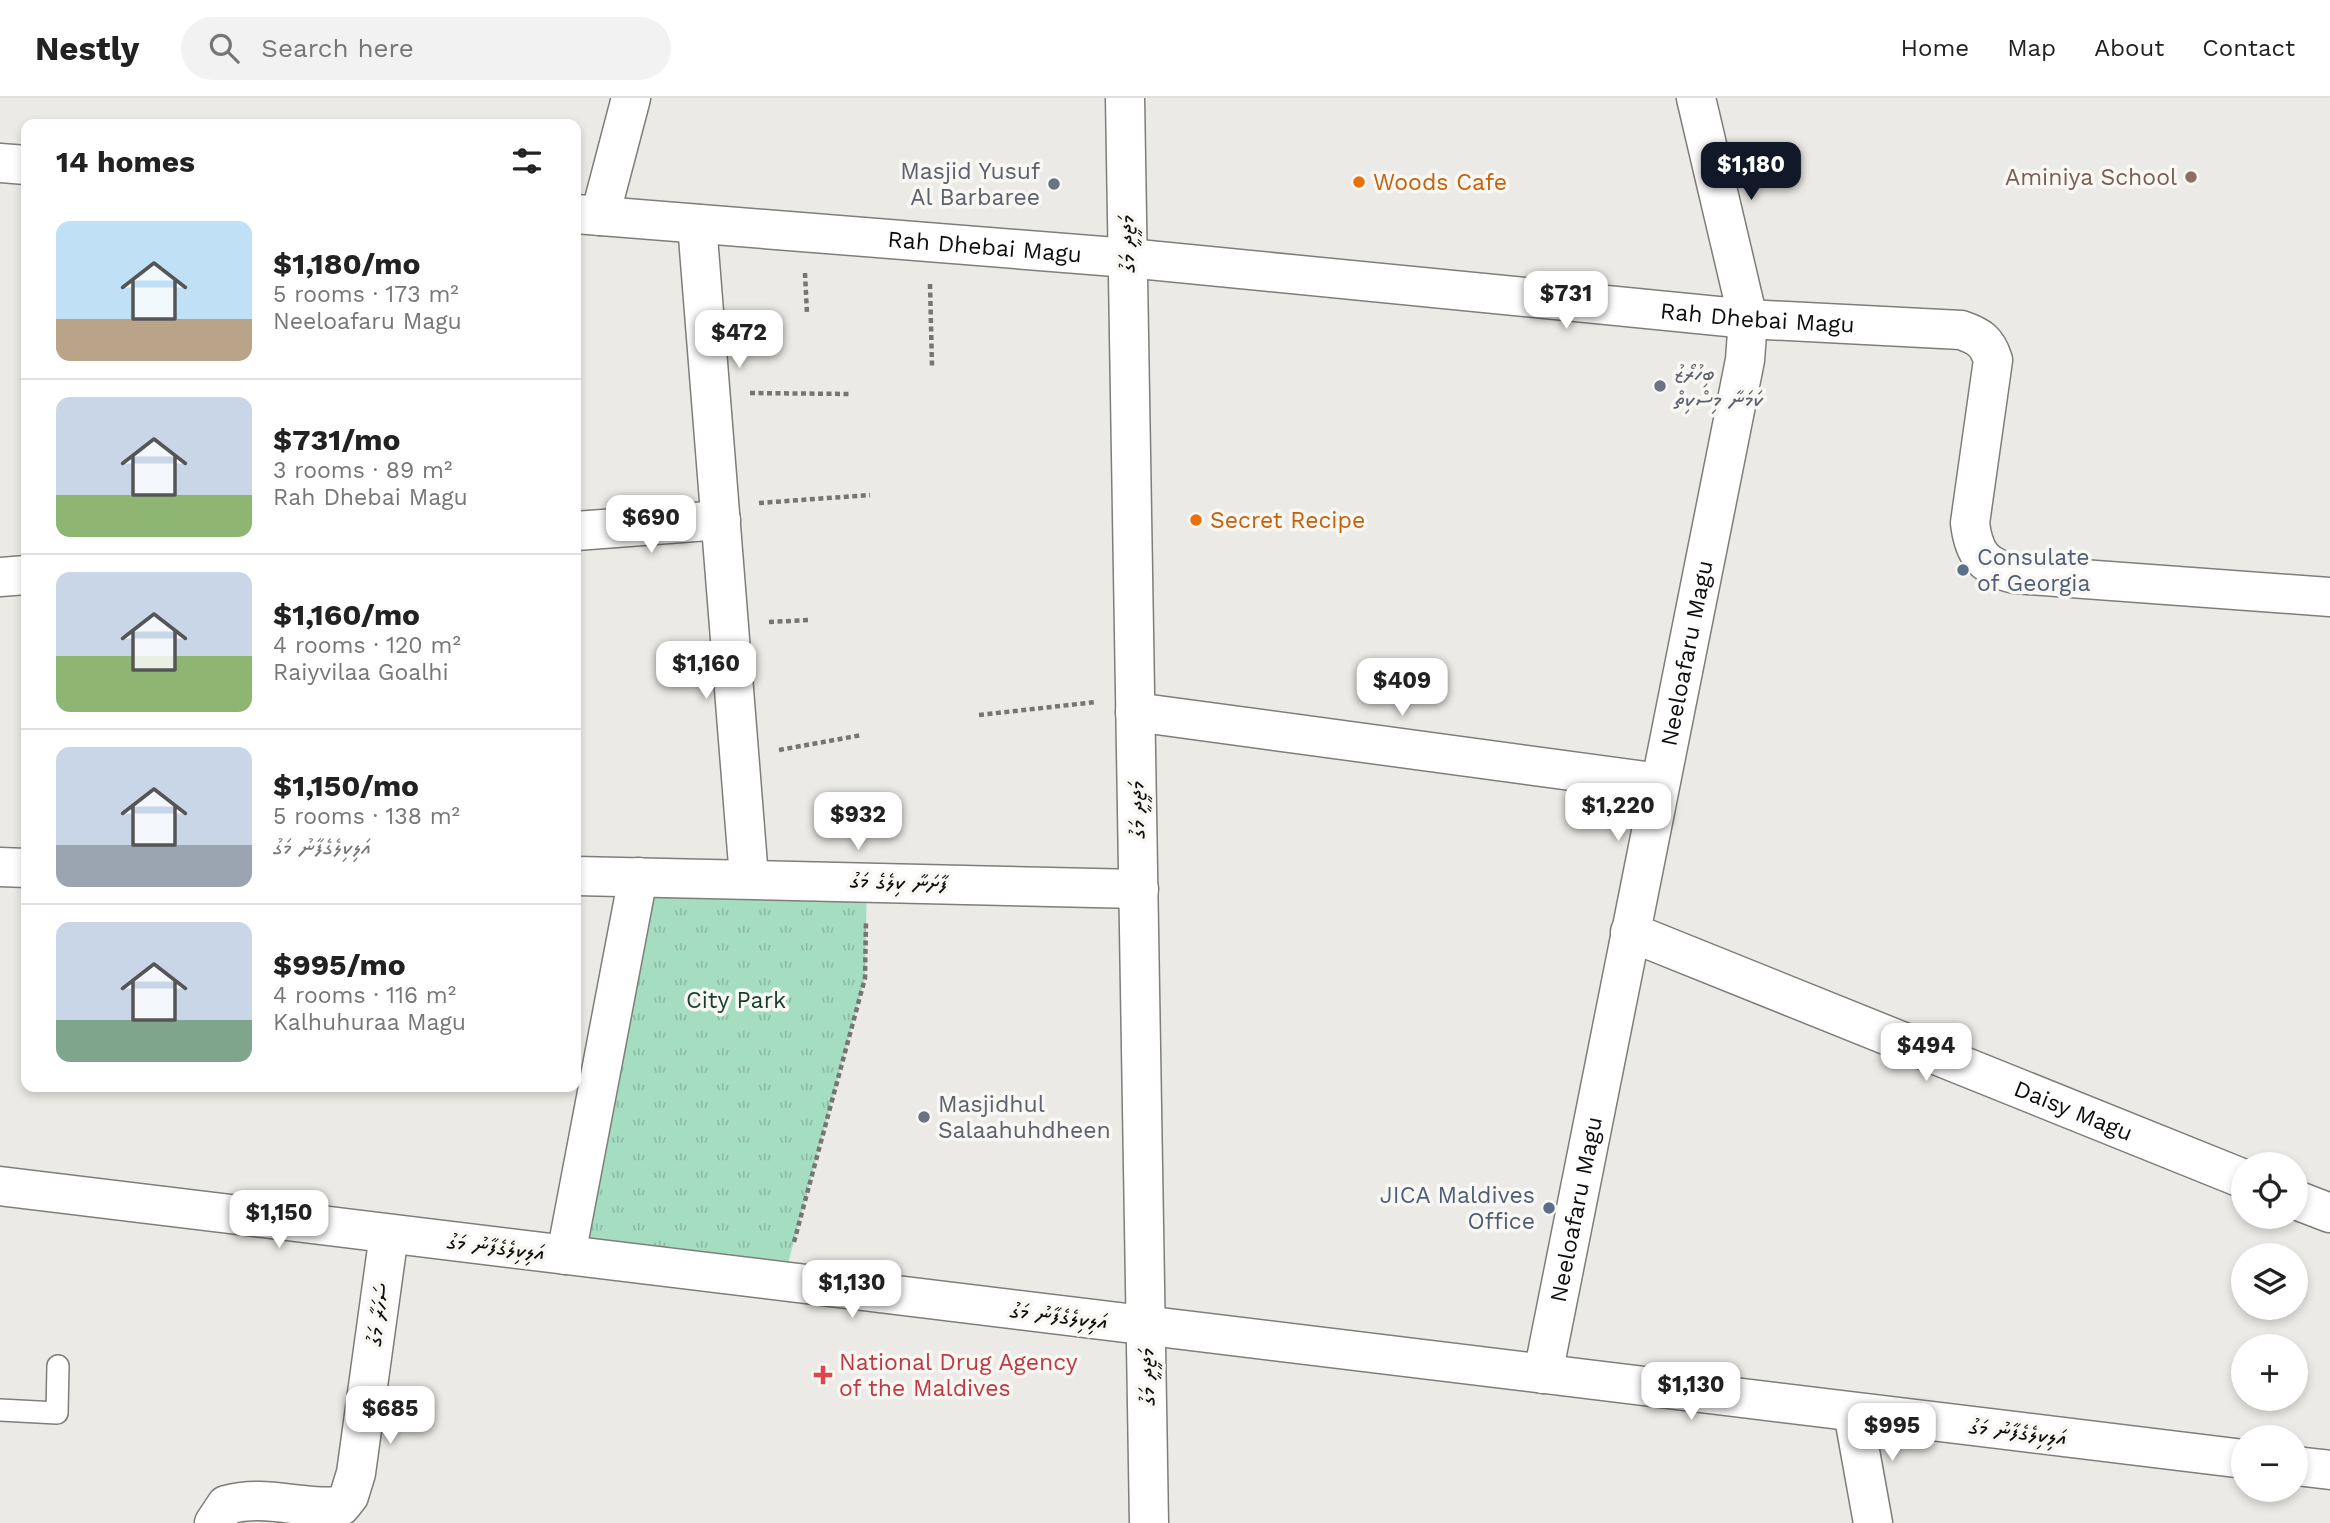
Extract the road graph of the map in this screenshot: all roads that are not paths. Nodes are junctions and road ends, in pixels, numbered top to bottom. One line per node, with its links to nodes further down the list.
1 (631, 98): 6 (street)
2 (1125, 98): 8 (street, މަޖީދީ މަގު)
3 (1696, 98): 9 (street, Neeloafaru Magu)
4 (0, 163): 5 (street)
5 (21, 165)
6 (588, 215): 7 (street, Rah Dhebai Magu)
7 (697, 224): 8 (street, Rah Dhebai Magu); 10 (street)
8 (1128, 258): 9 (street, Rah Dhebai Magu); 15 (street, މަޖީދީ މަގު)
9 (1748, 318): 14 (street, Rah Dhebai Magu); 16 (street, Neeloafaru Magu)
10 (721, 513): 11 (street); 21 (street)
11 (581, 530)
12 (21, 575): 13 (street)
13 (0, 577)
14 (2330, 597)
15 (1135, 705): 16 (street); 22 (street, މަޖީދީ މަގު)
16 (1660, 783): 23 (street, Neeloafaru Magu)
17 (0, 867): 18 (street)
18 (21, 868)
19 (581, 876): 20 (street, ފާށަނާ ކިލެގެ މަގު)
20 (638, 877): 21 (street, ފާށަނާ ކިލެގެ މަގު); 29 (street)
21 (750, 878): 22 (street, ފާށަނާ ކިލެގެ މަގު)
22 (1139, 890): 30 (street, މަޖީދީ މަގު)
23 (1630, 932): 24 (street, Daisy Magu); 32 (street, Neeloafaru Magu)
24 (2231, 1174)
25 (0, 1186): 28 (street, އަލިކިލެގެފާނު މަގު)
26 (2308, 1205): 27 (street)
27 (2330, 1213)
28 (389, 1234): 29 (street, އަލިކިލެގެފާނު މަގު); 38 (street, ސަހަރާ މަގު)
29 (566, 1255): 30 (street, އަލިކިލެގެފާނު މަގު)
30 (1146, 1326): 32 (street, އަލިކިލެގެފާނު މަގު); 39 (street, މަޖީދީ މަގު)
31 (58, 1366): 33 (lane)
32 (1543, 1374): 34 (street, އަލިކިލެގެފާނު މަގު)
33 (0, 1410)
34 (1853, 1412): 35 (street, އަލިކިލެގެފާނު މަގު); 40 (street)
35 (2231, 1458)
36 (2308, 1467): 37 (street)
37 (2330, 1470)
38 (214, 1523)
39 (1149, 1523)
40 (1873, 1523)

